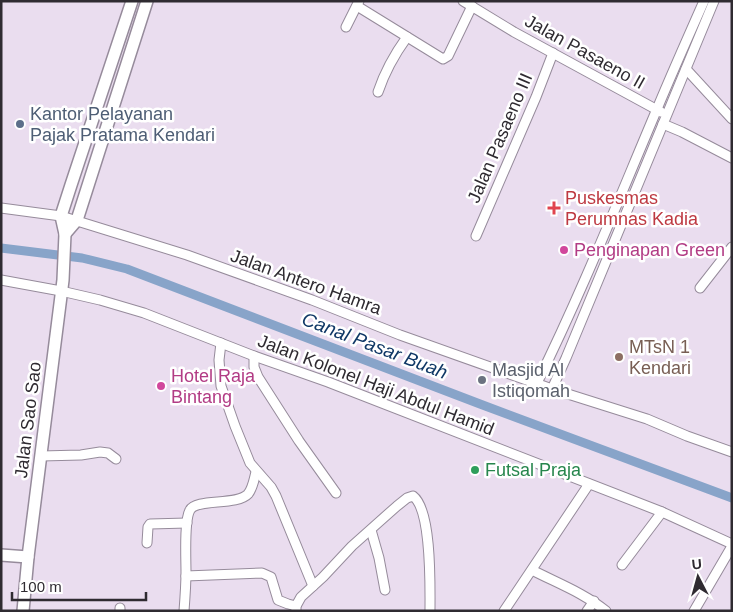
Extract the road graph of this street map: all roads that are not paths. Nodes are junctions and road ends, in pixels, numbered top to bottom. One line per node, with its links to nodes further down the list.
1 (132, 1): 18 (street, Jalan Sao Sao)
2 (147, 1): 19 (street)
3 (462, 1): 7 (street, Jalan Pasaeno II)
4 (704, 1): 13 (street)
5 (714, 1): 11 (street)
6 (358, 3): 8 (street); 9 (street)
7 (472, 6): 9 (street); 10 (street, Jalan Pasaeno II)
8 (346, 27)
9 (407, 37): 12 (street)
10 (553, 53): 13 (street, Jalan Pasaeno II); 21 (street, Jalan Pasaeno III)
11 (686, 69): 14 (street); 15 (street)
12 (378, 92)
13 (656, 110): 15 (street, Jalan Pasaeno II); 28 (street)
14 (732, 119)
15 (665, 120): 16 (street, Jalan Pasaeno II); 29 (street)
16 (732, 158)
17 (1, 208): 18 (street, Jalan Antero Hamra)
18 (62, 216): 19 (street, Jalan Antero Hamra); 20 (street, Jalan Sao Sao)
19 (77, 220): 20 (street); 28 (street, Jalan Antero Hamra)
20 (65, 234): 24 (street, Jalan Sao Sao)
21 (476, 236)
22 (732, 248): 25 (street)
23 (1, 280): 24 (street, Jalan Kolonel Haji Abdul Hamid)
24 (62, 285): 26 (street, Jalan Kolonel Haji Abdul Hamid); 31 (street, Jalan Sao Sao)
25 (700, 288)
26 (221, 343): 27 (street, Jalan Kolonel Haji Abdul Hamid); 33 (street)
27 (254, 356): 34 (street, Jalan Kolonel Haji Abdul Hamid); 35 (street)
28 (537, 383): 29 (street, Jalan Antero Hamra)
29 (552, 389): 30 (street, Jalan Antero Hamra)
30 (732, 452)
31 (41, 456): 32 (street); 42 (street, Jalan Sao Sao)
32 (116, 459)
33 (256, 472): 37 (street); 46 (street)
34 (590, 484): 36 (street, Jalan Kolonel Haji Abdul Hamid); 44 (street)
35 (336, 493)
36 (662, 512): 40 (street, Jalan Kolonel Haji Abdul Hamid); 43 (street)
37 (187, 523): 39 (street); 45 (street)
38 (371, 530): 46 (street); 47 (street); 52 (street)
39 (147, 543)
40 (732, 545): 56 (street)
41 (1, 555): 42 (street)
42 (28, 557): 50 (street, Jalan Sao Sao)
43 (622, 565)
44 (532, 570): 48 (street); 53 (street)
45 (186, 576): 49 (street); 51 (street)
46 (313, 586): 49 (street)
47 (385, 590)
48 (594, 601): 54 (street); 55 (street)
49 (296, 608)
50 (23, 611)
51 (184, 611)
52 (430, 611)
53 (504, 611)
54 (587, 611)
55 (606, 611)
56 (694, 611)

